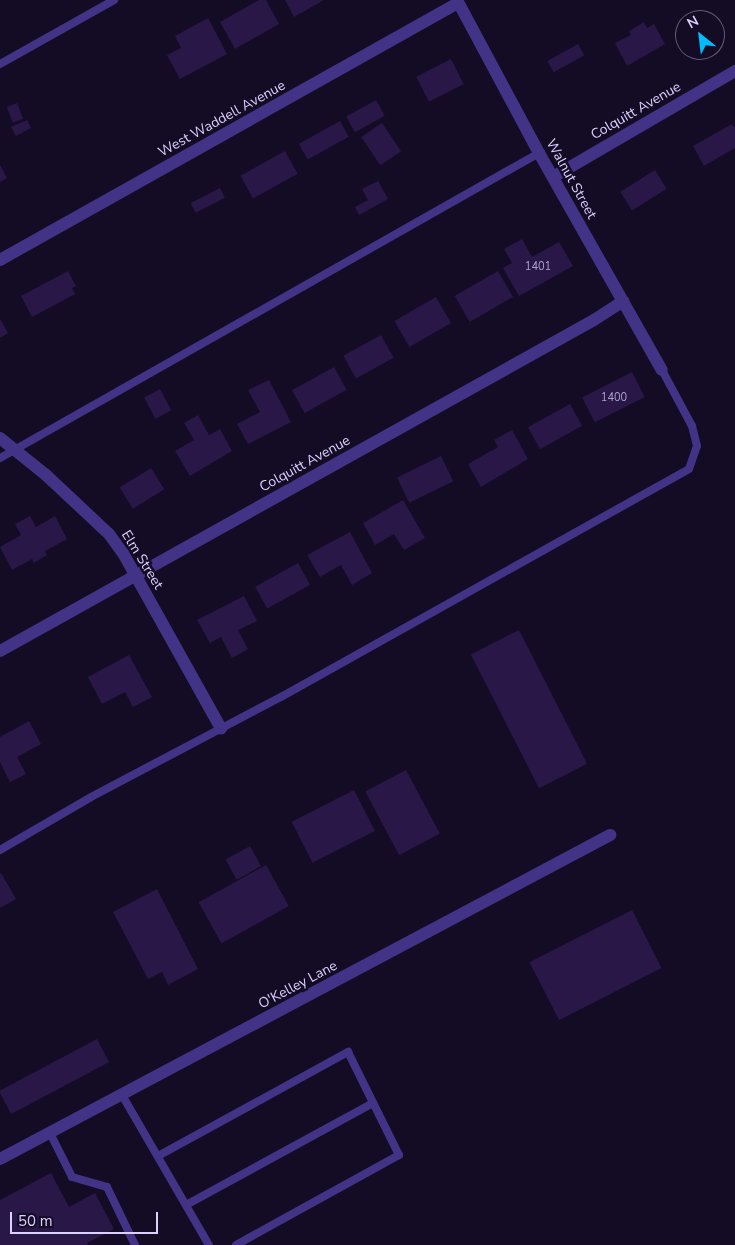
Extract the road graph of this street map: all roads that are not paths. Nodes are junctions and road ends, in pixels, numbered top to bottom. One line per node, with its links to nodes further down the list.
1 (114, 0): 3 (lane)
2 (457, 1): 5 (street, Walnut Street); 7 (street, West Waddell Avenue)
3 (0, 64)
4 (735, 71): 6 (street, Colquitt Avenue)
5 (539, 153): 6 (street, Walnut Street); 11 (lane)
6 (553, 177): 8 (street, Walnut Street)
7 (0, 260)
8 (623, 301): 9 (street, Walnut Street); 13 (street, Colquitt Avenue)
9 (662, 370): 15 (lane)
10 (0, 438): 11 (street, Elm Street)
11 (14, 450): 12 (lane); 13 (street, Elm Street)
12 (0, 458)
13 (136, 575): 14 (street, Colquitt Avenue); 15 (street, Elm Street)
14 (0, 651)
15 (221, 728): 17 (lane)
16 (610, 835): 18 (street, O'Kelley Lane)
17 (0, 850)
18 (122, 1095): 20 (street, O'Kelley Lane); 21 (lane)
19 (373, 1103): 21 (lane); 23 (lane); 26 (lane)
20 (50, 1133): 22 (street, O'Kelley Lane); 24 (lane)
21 (158, 1156): 23 (lane)
22 (0, 1159)
23 (186, 1205): 25 (lane)
24 (135, 1245)
25 (209, 1245)
26 (236, 1245)

